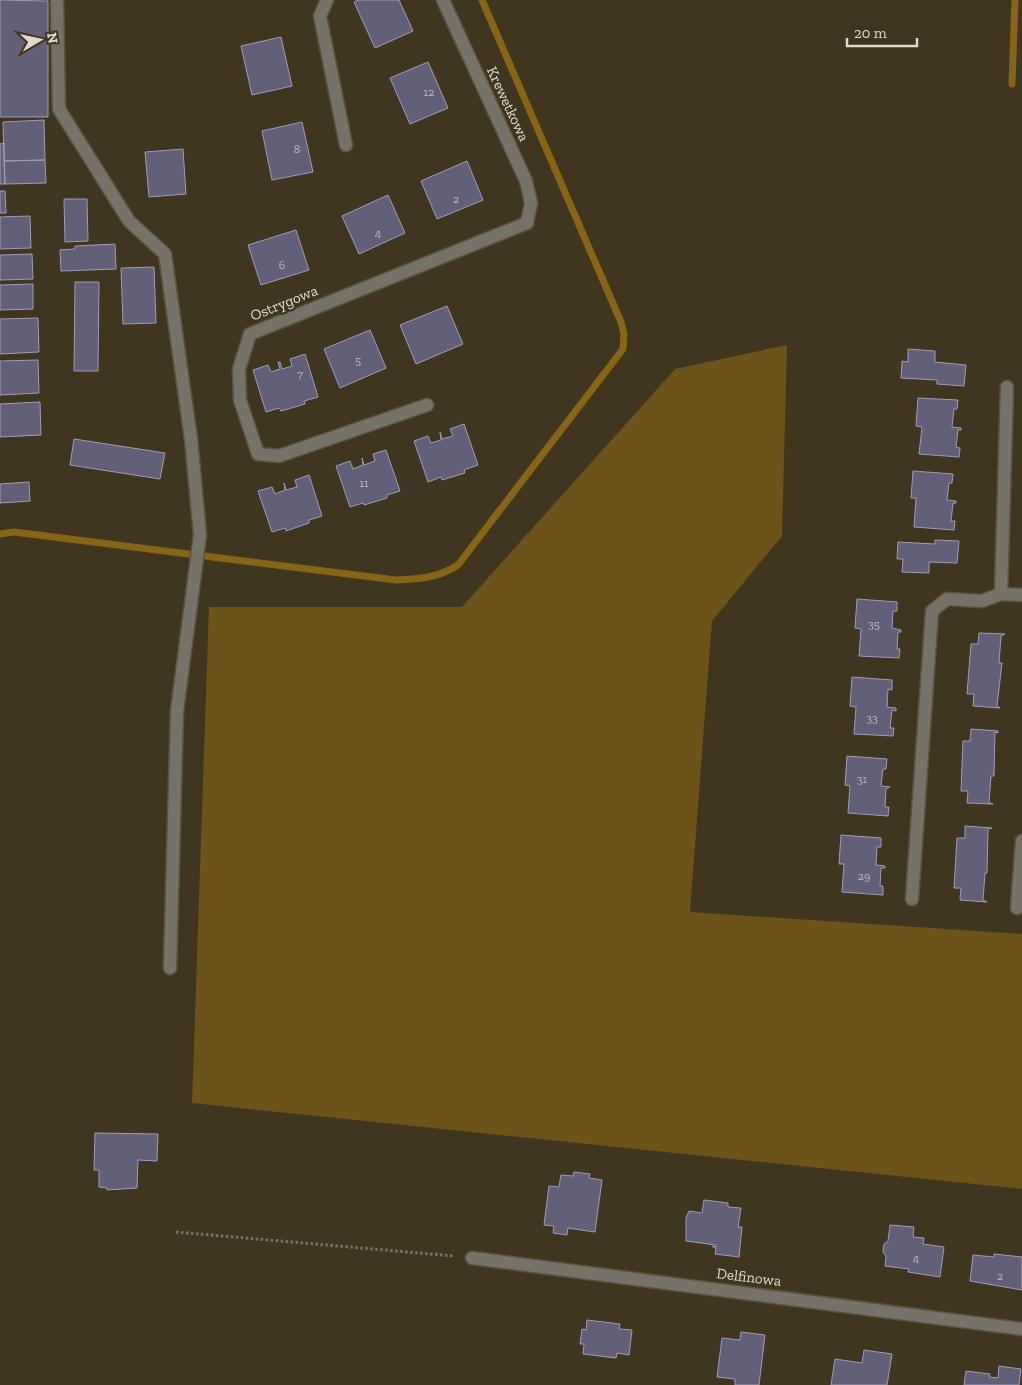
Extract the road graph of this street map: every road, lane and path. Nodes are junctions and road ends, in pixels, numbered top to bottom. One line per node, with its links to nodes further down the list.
1 (56, 0): 13 (street)
2 (327, 0): 4 (street)
3 (443, 0): 5 (street, Krewetkowa)
4 (346, 145)
5 (527, 224): 7 (street, Ostrygowa)
6 (1007, 387): 8 (street)
7 (427, 405)
8 (1001, 594): 9 (street); 11 (street)
9 (1022, 595)
10 (1022, 841): 12 (street)
11 (912, 899)
12 (1018, 908)
13 (170, 968)
14 (176, 1232): 15 (path)
15 (472, 1258): 16 (street, Delfinowa)
16 (1022, 1329)

